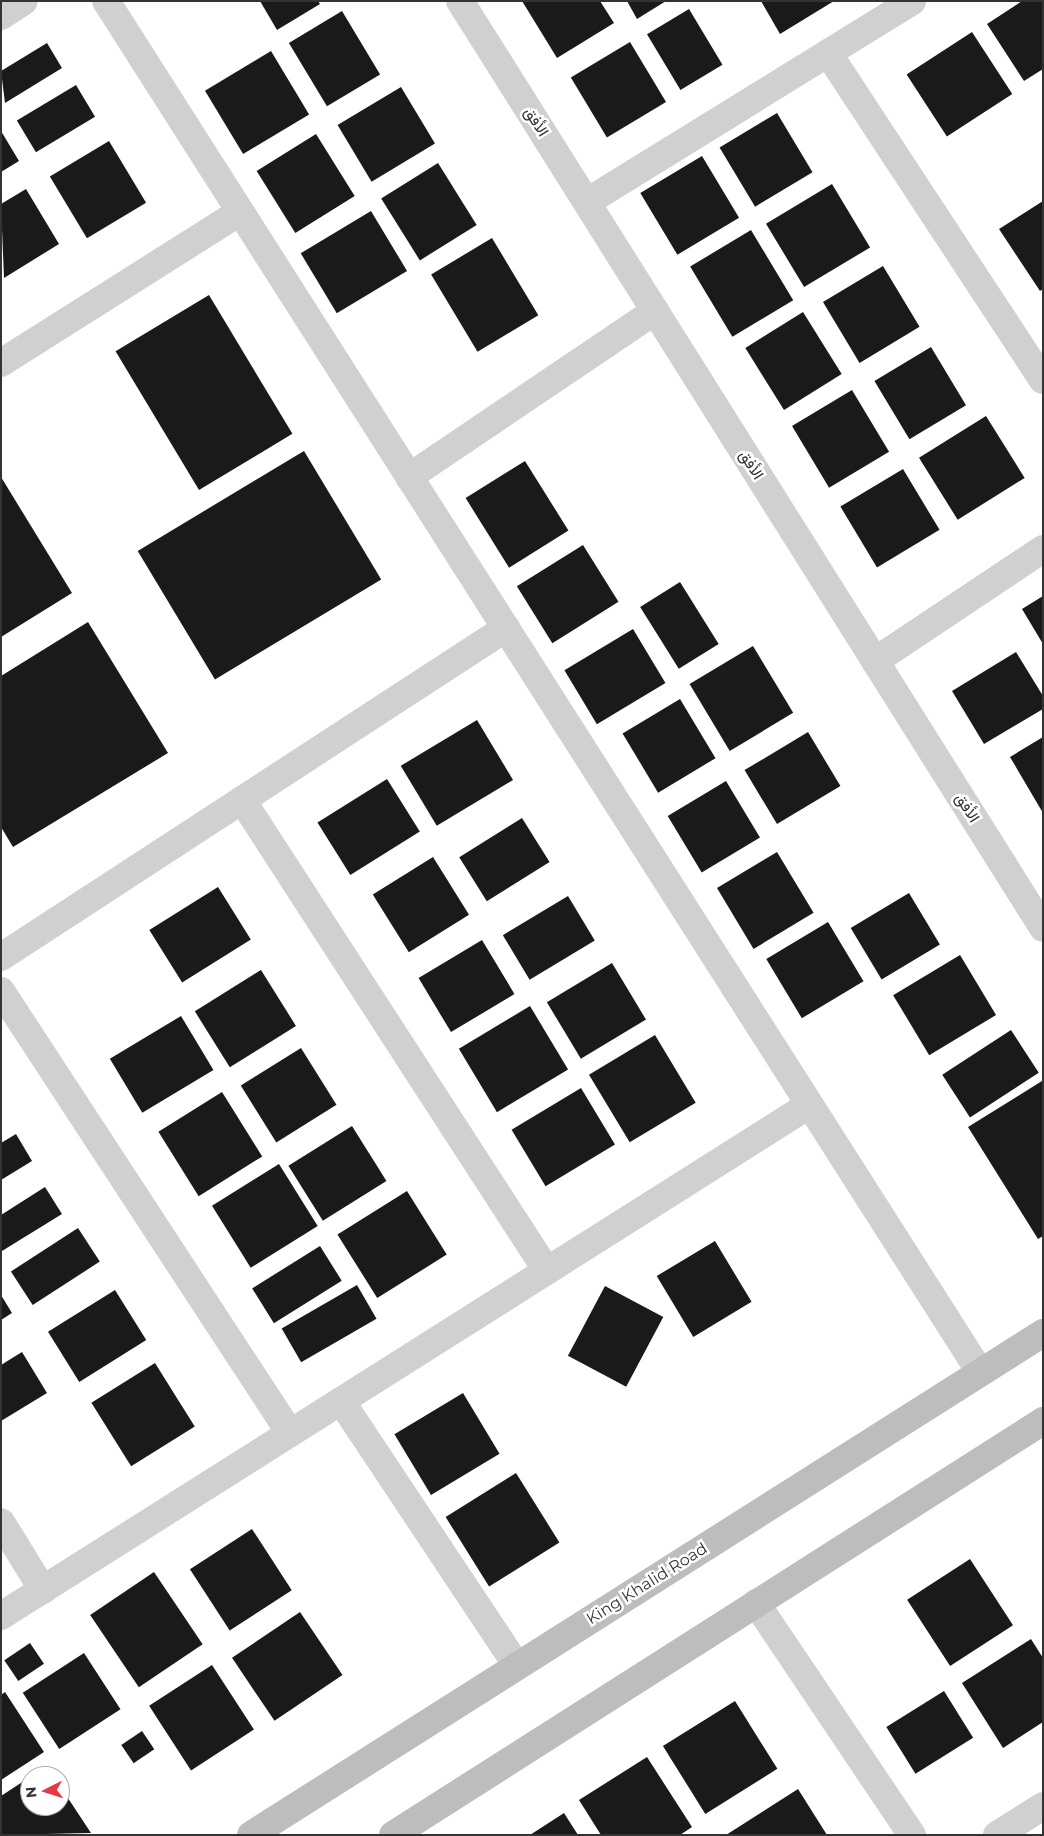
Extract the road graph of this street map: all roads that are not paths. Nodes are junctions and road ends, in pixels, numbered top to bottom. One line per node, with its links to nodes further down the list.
1 (24, 1): 5 (street)
2 (106, 1): 8 (street)
3 (460, 1): 7 (street, الأفق)
4 (912, 1): 6 (street)
5 (1, 16)
6 (828, 53): 7 (street); 11 (street)
7 (587, 202): 9 (street, الأفق)
8 (240, 212): 10 (street); 12 (street)
9 (655, 311): 12 (street); 15 (street, الأفق)
10 (1, 363)
11 (1043, 380)
12 (409, 477): 14 (street)
13 (1043, 549): 15 (street)
14 (506, 628): 16 (street); 20 (street)
15 (875, 661): 17 (street, الأفق)
16 (242, 800): 18 (street); 21 (street)
17 (1043, 928)
18 (1, 957)
19 (1, 991): 26 (street)
20 (809, 1105): 21 (street); 23 (street)
21 (547, 1271): 24 (street)
22 (1043, 1333): 23 (main road, King Khalid Road)
23 (980, 1372): 31 (main road, King Khalid Road)
24 (341, 1401): 26 (street); 31 (street)
25 (1043, 1421): 29 (main road)
26 (290, 1433): 28 (street)
27 (1, 1522): 28 (street)
28 (43, 1590): 30 (street)
29 (756, 1604): 34 (main road); 35 (street)
30 (1, 1616)
31 (517, 1666): 33 (main road, King Khalid Road)
32 (1043, 1806): 36 (street)
33 (251, 1835)
34 (393, 1835)
35 (912, 1835)
36 (996, 1835)

